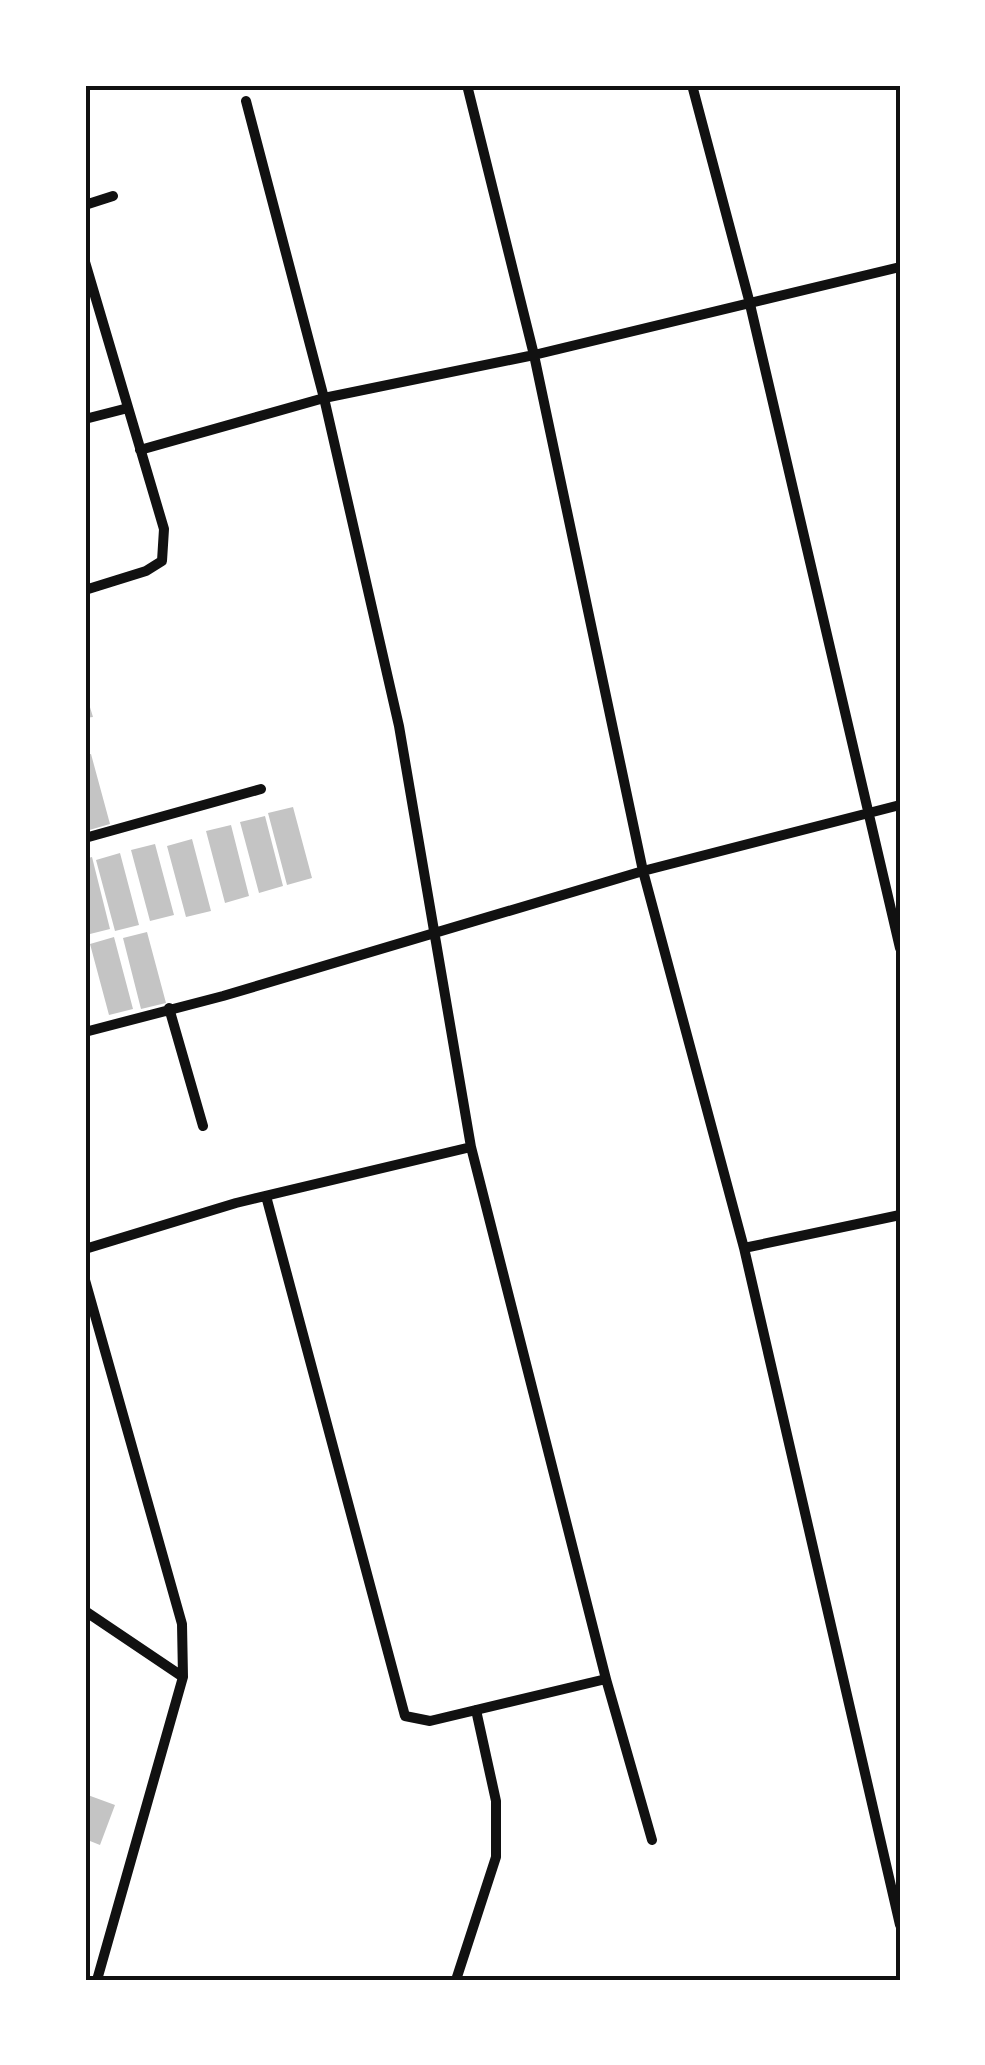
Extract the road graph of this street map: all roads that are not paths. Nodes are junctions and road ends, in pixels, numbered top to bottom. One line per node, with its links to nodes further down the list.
1 (467, 85): 9 (street)
2 (692, 85): 8 (street)
3 (246, 102): 10 (street)
4 (112, 196): 5 (street)
5 (85, 204)
6 (85, 262): 11 (street)
7 (900, 267): 8 (street)
8 (748, 300): 9 (street); 17 (street)
9 (534, 355): 10 (street); 19 (street)
10 (324, 398): 13 (street); 20 (street)
11 (128, 408): 12 (street); 13 (street)
12 (85, 420)
13 (140, 450): 14 (street)
14 (85, 590)
15 (261, 789): 18 (street)
16 (900, 805): 17 (street)
17 (866, 815): 19 (street); 21 (street)
18 (85, 838)
19 (643, 871): 20 (street); 29 (street)
20 (432, 930): 22 (street); 25 (street)
21 (900, 948)
22 (169, 1008): 23 (street); 24 (street)
23 (85, 1032)
24 (203, 1126)
25 (471, 1147): 26 (street); 33 (street)
26 (266, 1196): 28 (street); 34 (street)
27 (900, 1215): 29 (street)
28 (85, 1248)
29 (744, 1248): 36 (street)
30 (85, 1280): 32 (street)
31 (85, 1610): 32 (street)
32 (183, 1677): 37 (street)
33 (606, 1680): 34 (street); 35 (street)
34 (476, 1710): 38 (street)
35 (652, 1840)
36 (900, 1926)
37 (97, 1980)
38 (456, 1980)

